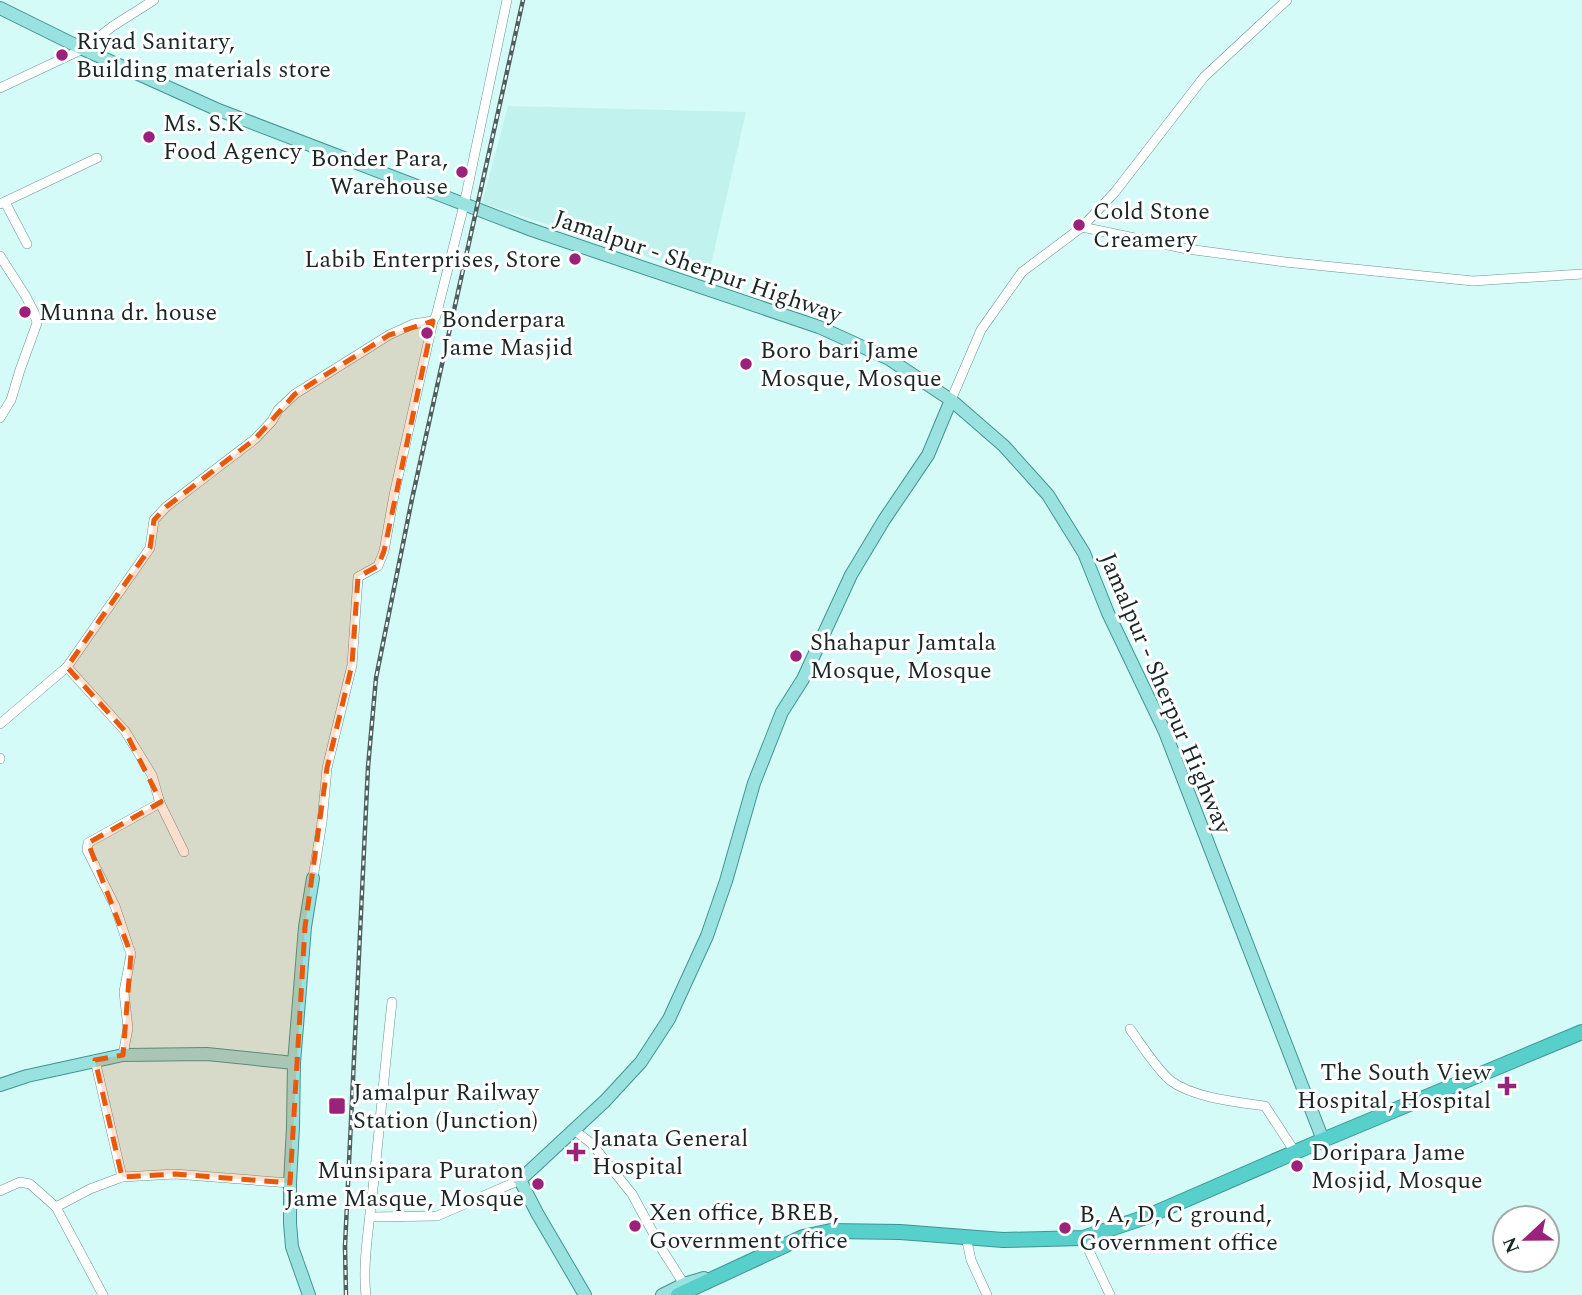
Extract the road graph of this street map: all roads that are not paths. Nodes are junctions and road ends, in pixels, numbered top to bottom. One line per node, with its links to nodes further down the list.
1 (154, 0): 5 (street)
2 (508, 0): 9 (street)
3 (1287, 0): 10 (street)
4 (0, 8): 5 (main road, Jamalpur - Sherpur Highway)
5 (83, 49): 6 (street); 9 (main road, Jamalpur - Sherpur Highway)
6 (0, 88)
7 (97, 158): 8 (street)
8 (2, 203): 11 (street)
9 (464, 205): 14 (street); 15 (main road, Jamalpur - Sherpur Highway)
10 (1082, 227): 13 (street); 15 (street)
11 (27, 244)
12 (0, 256): 16 (street)
13 (1582, 274)
14 (433, 321): 17 (street); 21 (street)
15 (951, 400): 29 (main road); 30 (main road, Jamalpur - Sherpur Highway)
16 (0, 418)
17 (67, 667): 18 (street); 19 (street)
18 (0, 724)
19 (160, 803): 20 (street); 25 (street)
20 (184, 852)
21 (313, 878): 27 (main road)
22 (392, 1002): 37 (street)
23 (1130, 1029): 31 (street)
24 (1582, 1032): 30 (highway)
25 (123, 1055): 26 (main road); 27 (main road)
26 (95, 1060): 28 (main road); 32 (street)
27 (294, 1063): 34 (main road)
28 (0, 1085)
29 (574, 1129): 33 (main road); 40 (street)
30 (1323, 1140): 31 (highway)
31 (1295, 1152): 39 (highway)
32 (122, 1177): 34 (street); 36 (street)
33 (520, 1180): 37 (street); 44 (main road)
34 (290, 1183): 42 (main road)
35 (0, 1191): 36 (street)
36 (56, 1207): 41 (street)
37 (370, 1217): 43 (street)
38 (966, 1237): 39 (highway); 40 (highway); 46 (street)
39 (1083, 1238): 47 (street)
40 (681, 1289): 45 (main road)
41 (103, 1295)
42 (309, 1295)
43 (366, 1295)
44 (584, 1295)
45 (662, 1295)
46 (987, 1295)
47 (1110, 1295)

